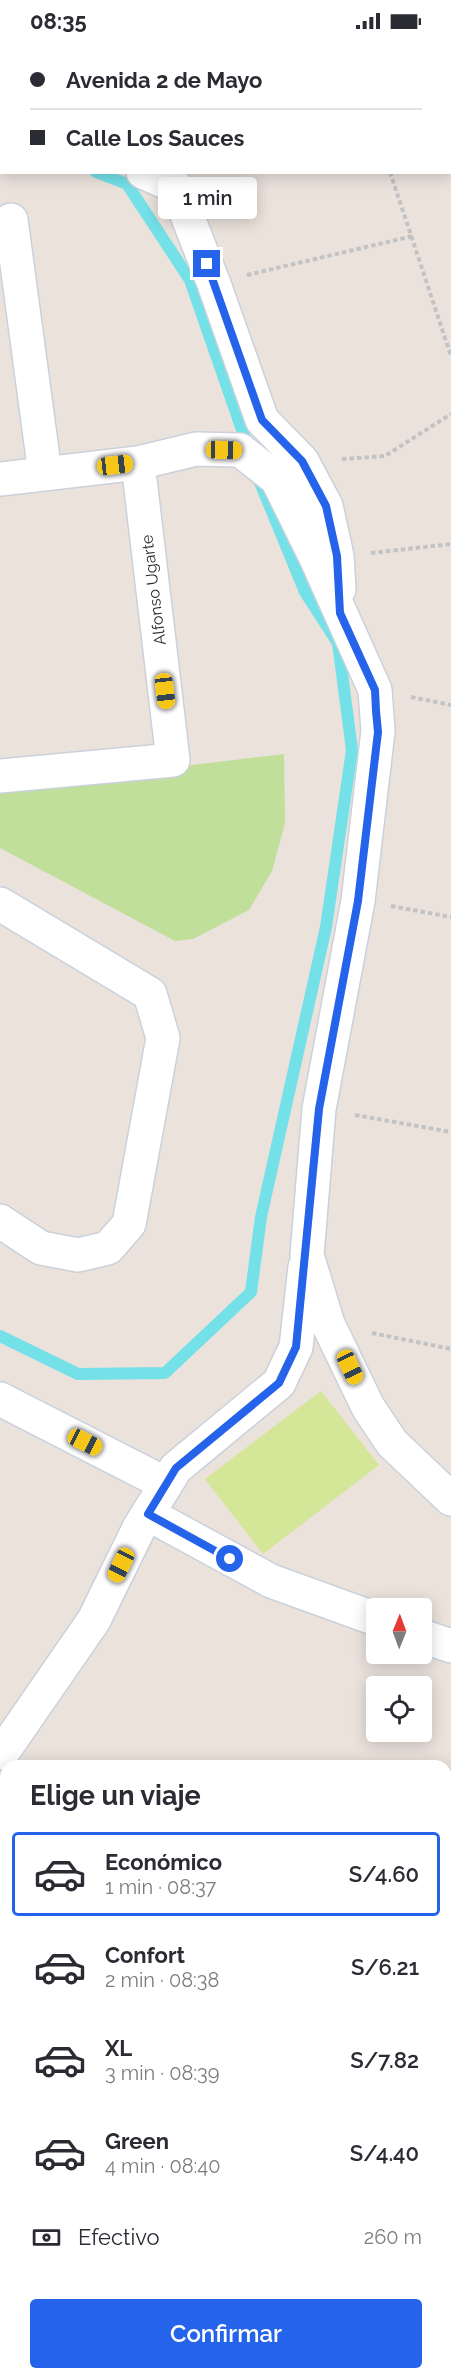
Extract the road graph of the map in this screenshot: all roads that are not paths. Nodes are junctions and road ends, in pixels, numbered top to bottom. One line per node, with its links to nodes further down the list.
1 (147, 174): 6 (street)
2 (11, 220): 4 (street)
3 (138, 463): 4 (street); 6 (street); 7 (street, Alfonso Ugarte)
4 (45, 473): 5 (street)
5 (0, 479)
6 (340, 613): 10 (street)
7 (0, 776)
8 (0, 904): 9 (street)
9 (0, 1221)
10 (307, 1255): 12 (street); 13 (street)
11 (0, 1399): 12 (street)
12 (166, 1484): 14 (street)
13 (451, 1499)
14 (148, 1514): 15 (street); 18 (street)
15 (366, 1615)
16 (432, 1639): 17 (street)
17 (451, 1646)
18 (2, 1753)

